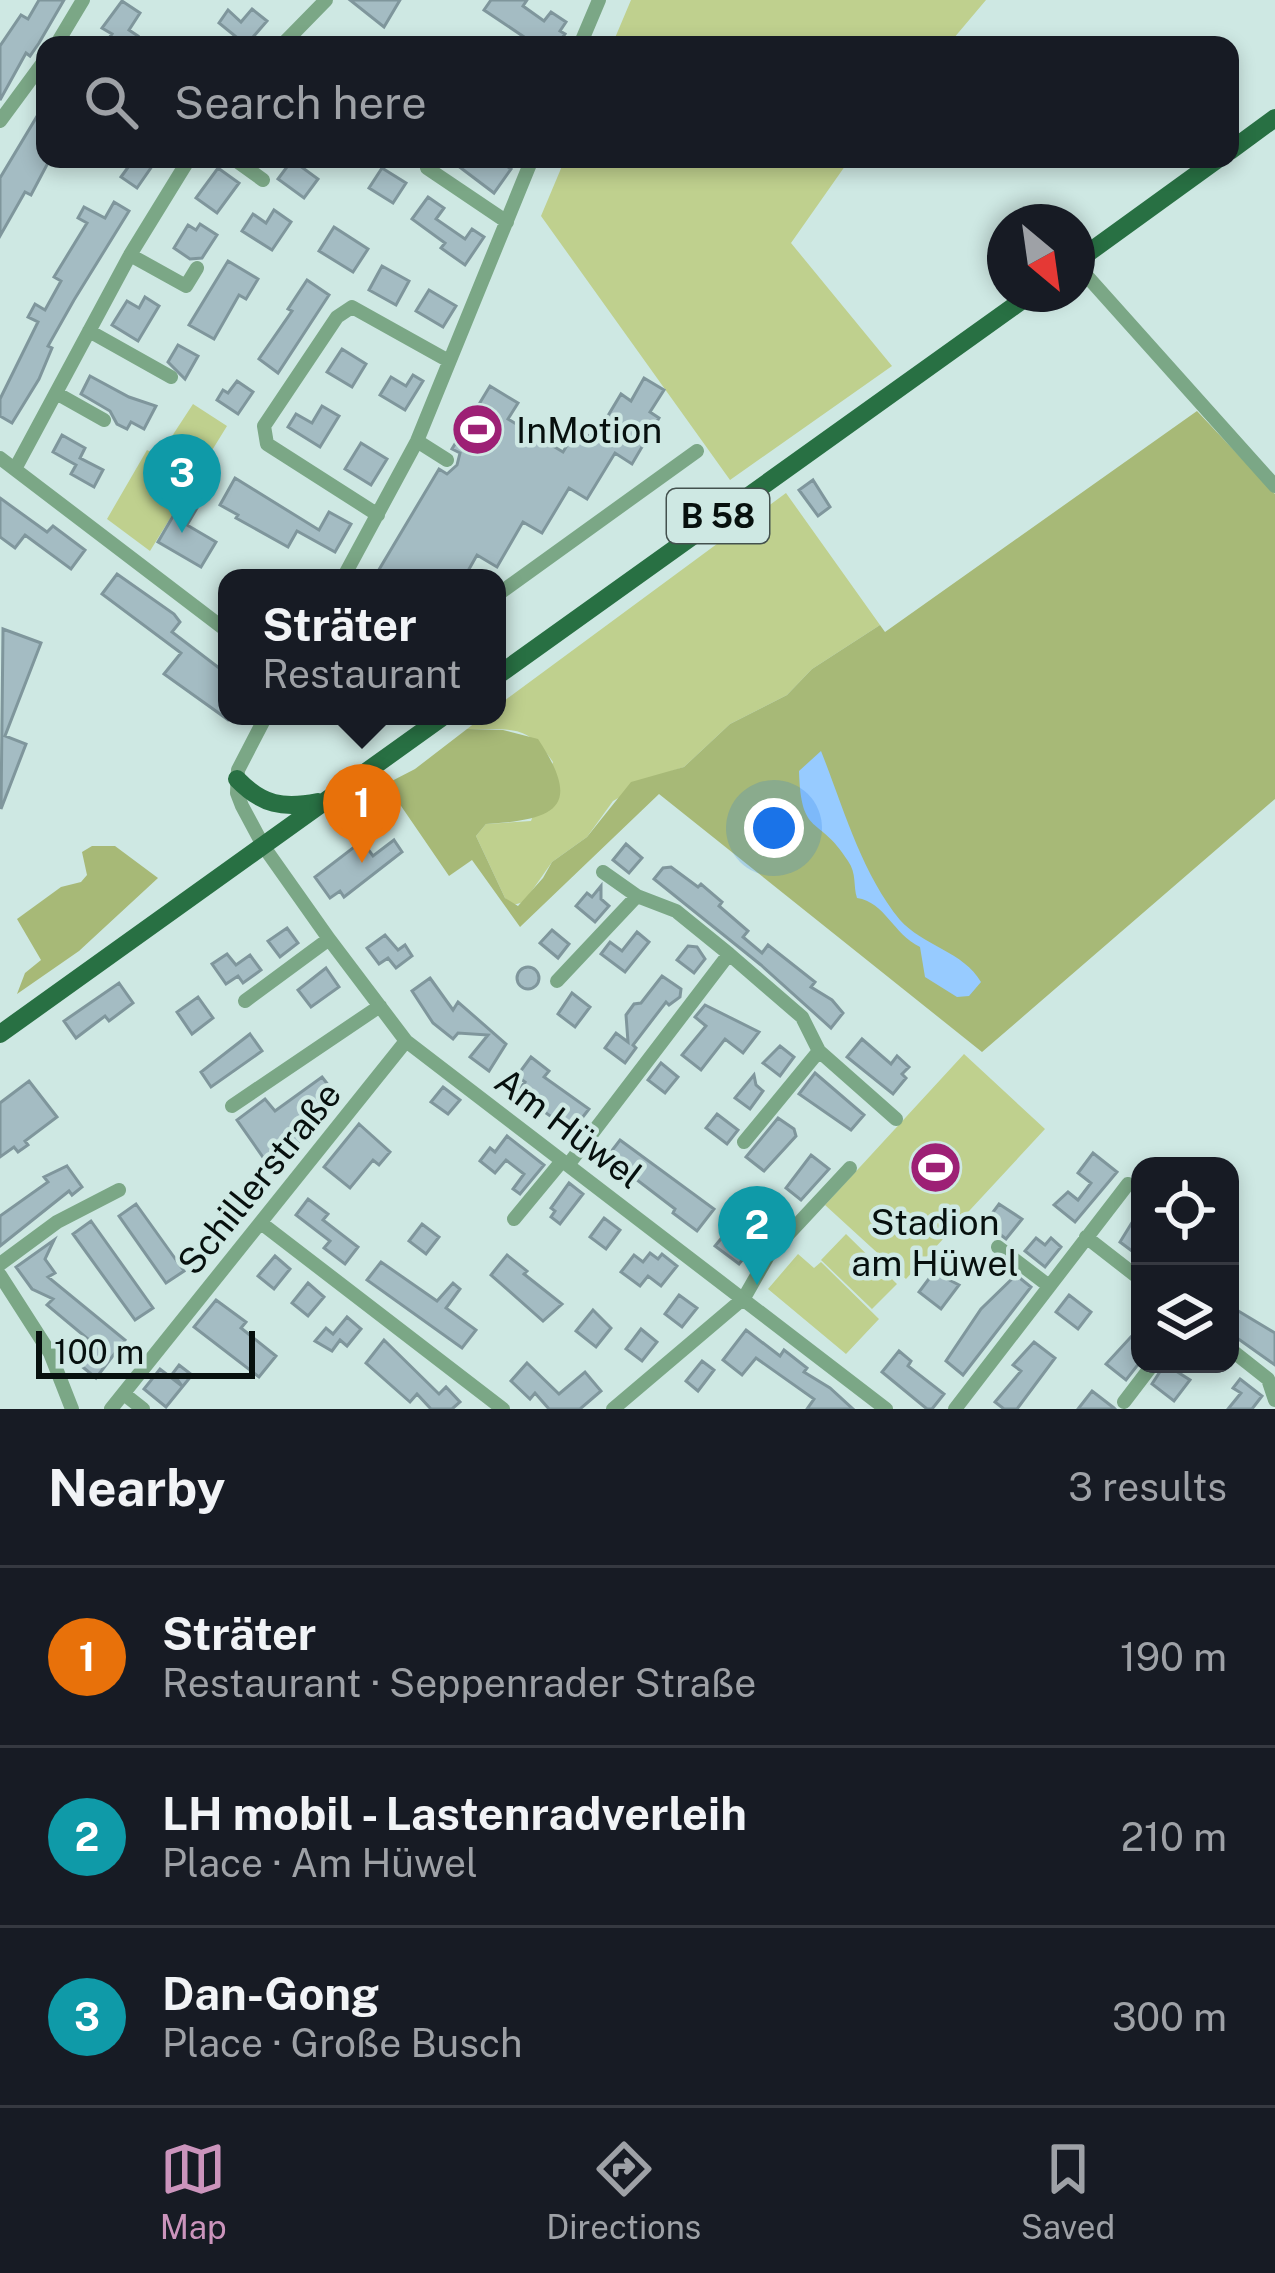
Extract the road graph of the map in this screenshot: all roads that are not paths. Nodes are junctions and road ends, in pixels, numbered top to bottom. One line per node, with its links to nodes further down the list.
1 (82, 0): 4 (street)
2 (326, 0): 5 (street)
3 (599, 0): 6 (street)
4 (61, 36)
5 (293, 36)
6 (584, 36)
7 (36, 72): 9 (street)
8 (1275, 118): 10 (main road)
9 (0, 122)
10 (1239, 144)
11 (183, 168): 19 (street)
12 (247, 168): 16 (street)
13 (428, 168): 17 (street)
14 (528, 168): 17 (street)
15 (1206, 168): 18 (main road)
16 (262, 180)
17 (507, 222): 24 (street)
18 (1095, 250)
19 (130, 255): 20 (street); 23 (street)
20 (197, 268)
21 (1095, 283): 33 (street)
22 (1006, 312): 38 (main road, B 58)
23 (89, 331): 25 (street); 26 (street)
24 (447, 360): 28 (street); 34 (street)
25 (171, 377)
26 (56, 393): 27 (street); 32 (street)
27 (104, 420)
28 (417, 441): 31 (street); 34 (street)
29 (697, 451): 36 (street)
30 (0, 458): 32 (street)
31 (447, 460)
32 (15, 470): 37 (street)
33 (1275, 486)
34 (378, 515): 35 (street)
35 (348, 569)
36 (506, 589)
37 (218, 624)
38 (506, 670)
39 (262, 725): 41 (street)
40 (432, 725): 42 (main road)
41 (237, 779): 42 (main road); 43 (street, Am Hüwel)
42 (329, 799): 43 (main road)
43 (264, 847): 46 (street, Am Hüwel); 51 (main road)
44 (603, 872): 45 (street)
45 (637, 896): 47 (street); 48 (street)
46 (329, 939): 49 (street); 50 (street, Am Hüwel)
47 (728, 953): 53 (street); 57 (street)
48 (557, 981)
49 (244, 1000)
50 (380, 1006): 52 (street, Am Hüwel); 54 (street)
51 (0, 1034)
52 (406, 1041): 57 (street, Am Hüwel); 62 (street, Schillerstraße)
53 (819, 1051): 55 (street); 56 (street)
54 (232, 1106)
55 (896, 1119)
56 (744, 1142)
57 (565, 1163): 61 (street); 69 (street, Am Hüwel)
58 (850, 1168): 69 (street)
59 (1128, 1184): 63 (street)
60 (119, 1190): 65 (street)
61 (514, 1219)
62 (261, 1223): 72 (street, Schillerstraße); 78 (street)
63 (1086, 1237): 66 (street); 68 (street)
64 (998, 1246): 68 (street)
65 (0, 1264)
66 (1131, 1272)
67 (0, 1275): 75 (street)
68 (1049, 1286): 81 (street)
69 (744, 1298): 79 (street); 80 (street, Am Hüwel)
70 (1239, 1356): 74 (street)
71 (1146, 1373): 73 (street)
72 (124, 1394): 76 (street, Schillerstraße); 77 (street)
73 (1124, 1402)
74 (1273, 1404)
75 (72, 1409)
76 (112, 1409)
77 (143, 1409)
78 (503, 1409)
79 (613, 1409)
80 (886, 1409)
81 (955, 1409)

